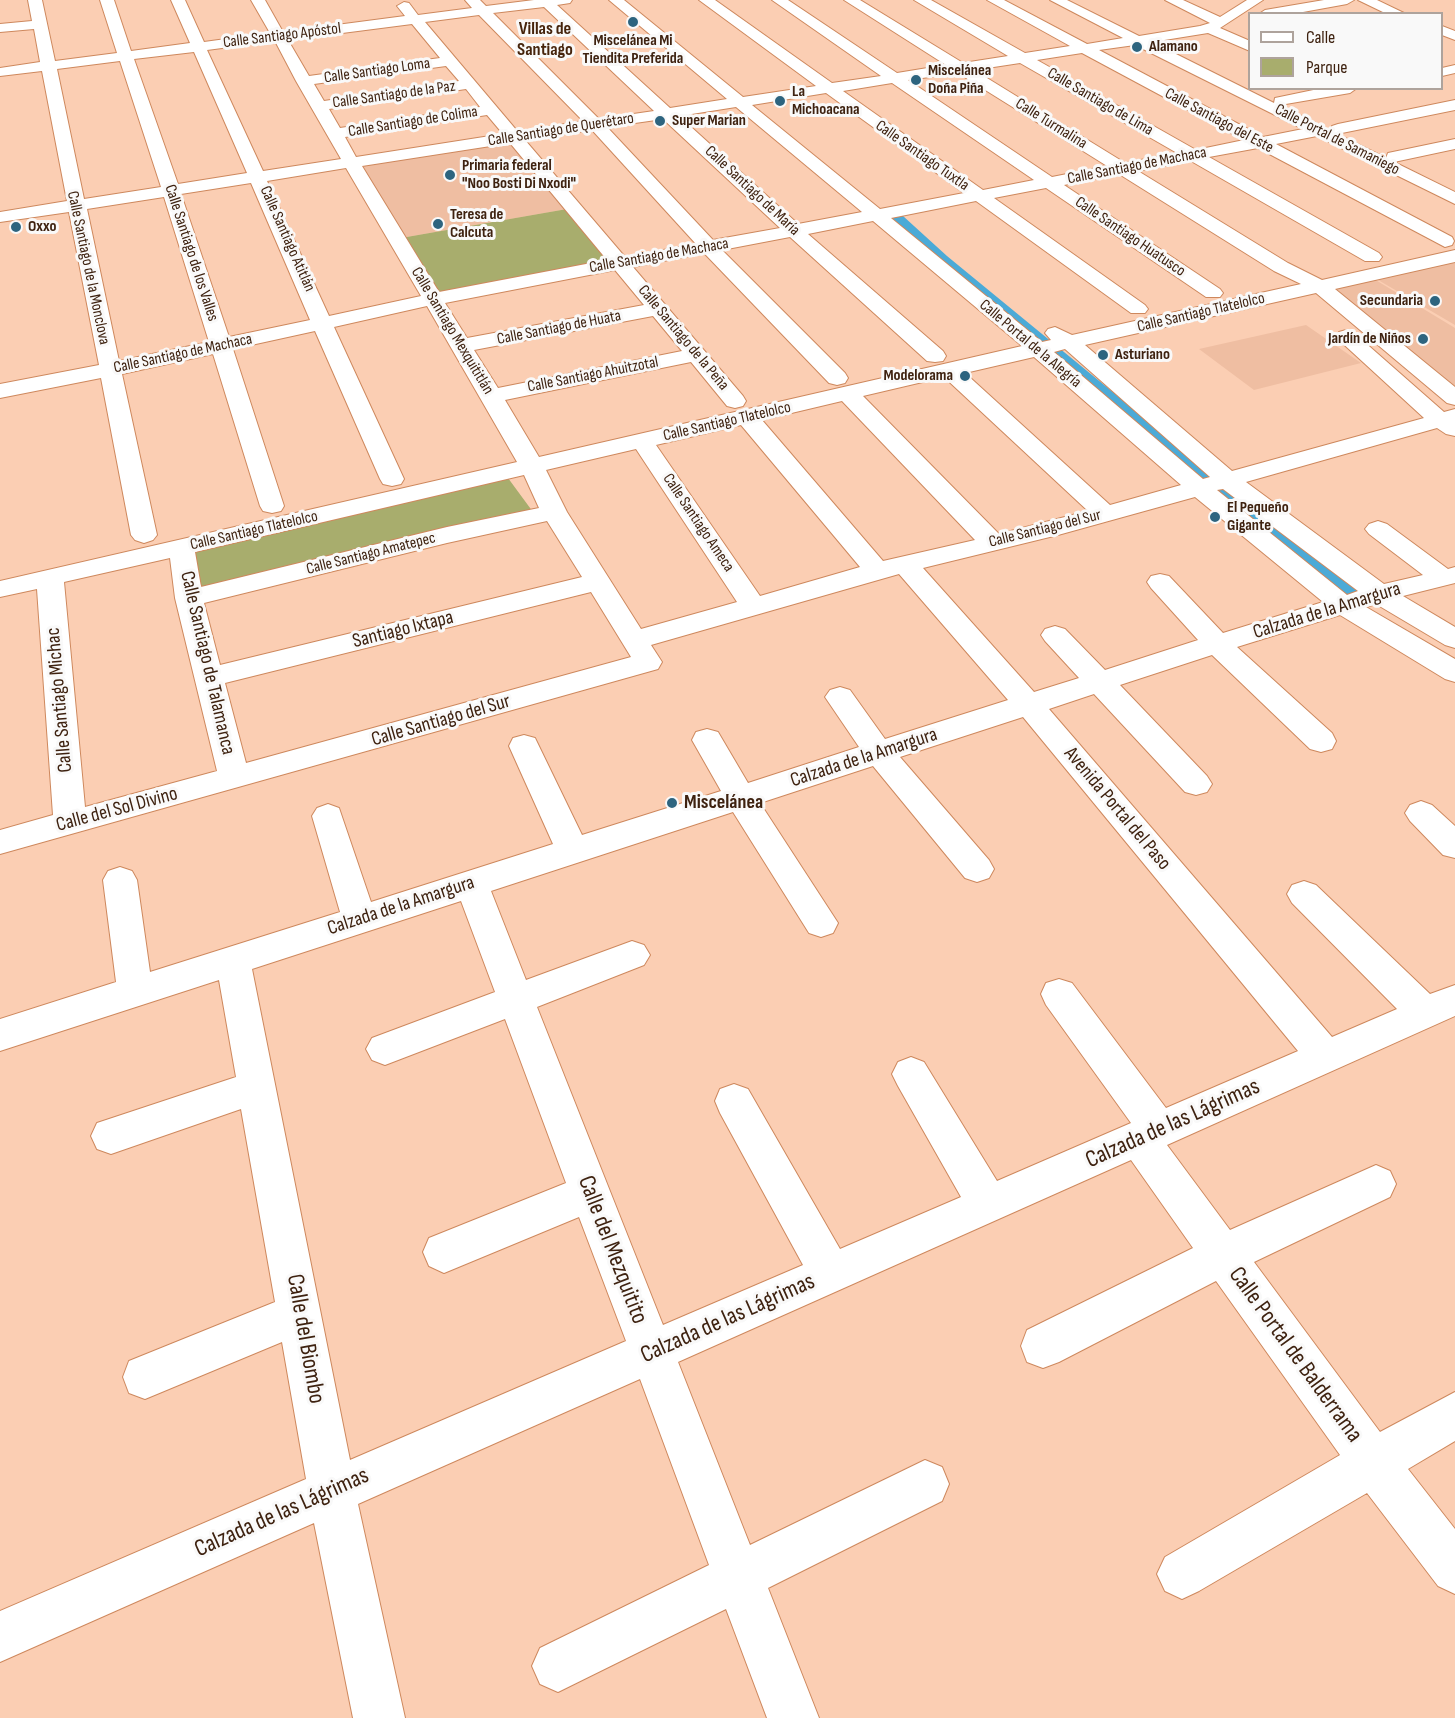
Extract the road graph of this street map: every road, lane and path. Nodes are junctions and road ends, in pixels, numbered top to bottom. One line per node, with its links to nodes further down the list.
1 (107, 0): 40 (street, Calle Santiago de los Valles)
2 (178, 0): 38 (street, Calle Santiago Atitlán)
3 (258, 0): 34 (street, Calle Santiago Mexquititlán)
4 (399, 0): 28 (street, Calle Santiago de la Peña)
5 (565, 0): 20 (street, Calle Santiago Apóstol)
6 (616, 0): 53 (street, Calle Portal de la Alegría)
7 (706, 0): 50 (street, Calle Santiago Tuxtla)
8 (779, 0): 46 (street, Calle Santiago Huatusco)
9 (851, 0): 44 (street, Calle Turmalina)
10 (921, 0): 41 (street, Calle Santiago de Lima)
11 (994, 0): 39 (street, Calle Santiago del Este)
12 (1057, 0): 36 (street, Calle Portal de Samaniego)
13 (1075, 0): 35 (street)
14 (1172, 0): 31 (street)
15 (1225, 0): 25 (street)
16 (1256, 0): 25 (street, Calle Santiago de Querétaro)
17 (1294, 0): 24 (street)
18 (1347, 0): 24 (street)
19 (1399, 0): 21 (street)
20 (545, 1): 23 (street, Calle Santiago Apóstol); 59 (street, Calle Santiago de María)
21 (1370, 2): 27 (street)
22 (31, 3): 30 (street, Calle Santiago de la Monclova)
23 (477, 5): 28 (street, Calle Santiago Apóstol); 60 (street)
24 (1309, 6): 26 (street)
25 (1246, 12): 31 (street, Calle Santiago de Querétaro)
26 (1276, 12)
27 (1395, 12)
28 (415, 19): 34 (street, Calle Santiago Apóstol); 42 (street, Calle Santiago de la Peña)
29 (1444, 22): 33 (street)
30 (39, 24): 32 (street); 43 (street, Calle Santiago de la Monclova)
31 (1217, 24): 35 (street, Calle Santiago de Querétaro); 37 (street)
32 (0, 28)
33 (1455, 36)
34 (279, 37): 38 (street, Calle Santiago Apóstol); 48 (street, Calle Santiago Mexquititlán)
35 (1154, 38): 36 (street, Calle Santiago de Querétaro); 47 (street)
36 (1137, 40): 39 (street, Calle Santiago de Querétaro); 62 (street, Calle Portal de Samaniego)
37 (1248, 45)
38 (200, 47): 40 (street, Calle Santiago Apóstol); 71 (street, Calle Santiago Atitlán)
39 (1084, 48): 41 (street, Calle Santiago de Querétaro); 65 (street, Calle Santiago del Este)
40 (125, 56): 43 (street, Calle Santiago Apóstol); 74 (street, Calle Santiago de los Valles)
41 (1023, 58): 44 (street, Calle Santiago de Querétaro); 67 (street, Calle Santiago de Lima)
42 (450, 61): 48 (street, Calle Santiago Loma); 49 (street, Calle Santiago de la Peña)
43 (47, 66): 45 (street, Calle Santiago Apóstol); 77 (street, Calle Santiago de la Monclova)
44 (960, 68): 46 (street, Calle Santiago de Querétaro); 70 (street, Calle Turmalina)
45 (0, 72)
46 (894, 78): 50 (street, Calle Santiago de Querétaro); 72 (street, Calle Santiago Huatusco)
47 (1242, 80)
48 (304, 81): 57 (street, Calle Santiago Mexquititlán)
49 (469, 84): 57 (street, Calle Santiago de la Paz); 58 (street, Calle Santiago de la Peña)
50 (827, 88): 54 (street, Calle Santiago de Querétaro); 75 (street, Calle Santiago Tuxtla)
51 (1260, 90): 55 (street, Calle Portal de Samaniego)
52 (1339, 90): 55 (street)
53 (740, 93): 54 (street, Calle Santiago de Querétaro); 59 (street, Calle Santiago de Querétaro); 80 (street, Calle Portal de la Alegría)
54 (759, 99): 78 (street)
55 (1281, 101): 61 (street, Calle Portal de Samaniego)
56 (1455, 105): 61 (street)
57 (319, 106): 63 (street, Calle Santiago Mexquititlán)
58 (491, 110): 63 (street, Calle Santiago de Colima); 64 (street, Calle Santiago de la Peña)
59 (669, 113): 60 (street, Calle Santiago de Querétaro); 82 (street, Calle Santiago de María)
60 (595, 124): 64 (street, Calle Santiago de Querétaro); 84 (street)
61 (1338, 129): 68 (street, Calle Portal de Samaniego)
62 (1320, 131): 65 (street, Calle Santiago de Machaca); 76 (street, Calle Portal de Samaniego)
63 (335, 134): 69 (street, Calle Santiago Mexquititlán)
64 (513, 137): 69 (street, Calle Santiago de Querétaro); 86 (street, Calle Santiago de la Peña)
65 (1260, 143): 67 (street, Calle Santiago de Machaca); 83 (street, Calle Santiago del Este)
66 (1455, 144): 68 (street)
67 (1193, 155): 70 (street, Calle Santiago de Machaca); 85 (street, Calle Santiago de Lima)
68 (1394, 157): 73 (street, Calle Portal de Samaniego)
69 (351, 162): 71 (street, Calle Santiago de Querétaro); 90 (street, Calle Santiago Mexquititlán)
70 (1123, 169): 72 (street, Calle Santiago de Machaca); 87 (street, Calle Turmalina)
71 (259, 176): 74 (street, Calle Santiago de Querétaro); 93 (street, Calle Santiago Atitlán)
72 (1049, 183): 75 (street, Calle Santiago de Machaca); 89 (street, Calle Santiago Huatusco)
73 (1455, 187)
74 (171, 190): 77 (street, Calle Santiago de Querétaro); 95 (street, Calle Santiago de los Valles)
75 (979, 196): 78 (street, Calle Santiago de Machaca); 92 (street, Calle Santiago Tuxtla)
76 (1455, 199)
77 (76, 205): 79 (street, Calle Santiago de Querétaro); 99 (street, Calle Santiago de la Monclova)
78 (898, 211): 80 (street, Calle Santiago de Machaca); 81 (street)
79 (0, 217)
80 (878, 217): 82 (street, Calle Santiago de Machaca); 94 (street, Calle Portal de la Alegría)
81 (916, 225)
82 (795, 232): 84 (street, Calle Santiago de Machaca); 98 (street, Calle Santiago de María)
83 (1452, 245): 85 (street, Calle Santiago Tlatelolco); 88 (street)
84 (709, 247): 86 (street, Calle Santiago de Machaca); 100 (street)
85 (1372, 257): 87 (street, Calle Santiago Tlatelolco)
86 (621, 263): 90 (street, Calle Santiago de Machaca); 91 (street, Calle Santiago de la Peña)
87 (1290, 277): 88 (street, Calle Turmalina); 89 (street, Calle Santiago Tlatelolco); 94 (street, Calle Santiago Tlatelolco); 105 (street, Calle Turmalina)
88 (1320, 286): 103 (street, Calle Turmalina)
89 (1213, 293): 92 (street, Calle Santiago Tlatelolco)
90 (433, 299): 93 (street, Calle Santiago de Machaca); 96 (street, Calle Santiago Mexquititlán)
91 (657, 309): 96 (street, Calle Santiago de Huata); 97 (street, Calle Santiago de la Peña)
92 (1138, 309): 94 (street, Calle Santiago Tlatelolco)
93 (324, 322): 95 (street, Calle Santiago de Machaca); 108 (street, Calle Santiago Atitlán)
94 (1044, 336): 98 (street, Calle Santiago Tlatelolco); 109 (street, Calle Portal de la Alegría); 110 (street, Calle Portal de la Alegría)
95 (221, 345): 99 (street, Calle Santiago de Machaca); 111 (street, Calle Santiago de los Valles)
96 (461, 346): 102 (street, Calle Santiago Mexquititlán)
97 (695, 355): 102 (street, Calle Santiago Ahuitzotal); 104 (street, Calle Santiago de la Peña)
98 (942, 363): 100 (street, Calle Santiago Tlatelolco); 113 (street, Calle Santiago de María)
99 (109, 370): 101 (street, Calle Santiago de Machaca); 115 (street, Calle Santiago de la Monclova)
100 (843, 386): 104 (street, Calle Santiago Tlatelolco); 116 (street)
101 (0, 391)
102 (491, 396): 107 (street, Calle Santiago Mexquititlán)
103 (1455, 398)
104 (741, 409): 106 (street, Calle Santiago Tlatelolco); 107 (street, Calle Santiago Tlatelolco); 120 (street, Calle Santiago de la Peña)
105 (1450, 422): 109 (street, Calle Santiago del Sur)
106 (642, 441): 107 (street, Calle Santiago Tlatelolco); 128 (street, Calle Santiago Ameca)
107 (527, 458): 108 (street, Calle Santiago Tlatelolco); 112 (street, Calle Santiago Mexquititlán); 117 (street, Calle Santiago Tlatelolco)
108 (392, 479): 111 (street, Calle Santiago Tlatelolco)
109 (1226, 479): 110 (street, Calle Santiago del Sur); 126 (street, Calle Portal de la Alegría)
110 (1198, 488): 113 (street, Calle Santiago del Sur); 129 (street, Calle Portal de la Alegría)
111 (272, 506): 115 (street, Calle Santiago Tlatelolco)
112 (554, 512): 123 (street, Calle Santiago Mexquititlán); 127 (street, Calle Santiago Amatepec)
113 (1105, 514): 116 (street, Calle Santiago del Sur)
114 (1378, 529): 121 (street)
115 (144, 535): 119 (street, Calle Santiago Tlatelolco)
116 (992, 542): 118 (street, Calle Santiago del Sur)
117 (181, 548): 122 (street, Calle Santiago Tlatelolco); 127 (street, Calle Santiago de Talamanca)
118 (905, 564): 120 (street, Calle Santiago del Sur); 139 (street, Avenida Portal del Paso)
119 (0, 568)
120 (877, 571): 128 (street, Calle Santiago del Sur)
121 (1450, 577): 126 (street, Calzada de la Amargura)
122 (50, 578): 125 (street, Calle Santiago Tlatelolco); 149 (street, Calle Santiago Michac)
123 (597, 582): 133 (street, Calle Santiago Mexquititlán); 135 (street, Santiago Ixtapa)
124 (1160, 582): 132 (street)
125 (0, 589)
126 (1379, 594): 129 (street, Calzada de la Amargura); 131 (street, Calle Portal de la Alegría)
127 (189, 598): 135 (street, Calle Santiago de Talamanca)
128 (753, 606): 133 (street, Calle Santiago del Sur)
129 (1352, 611): 132 (street, Calzada de la Amargura); 134 (street, Calle Portal de la Alegría); 137 (street, Calzada de la Amargura)
130 (1055, 635): 136 (street)
131 (1455, 639)
132 (1217, 644): 136 (street, Calzada de la Amargura); 141 (street)
133 (641, 651): 144 (street, Calle Santiago del Sur)
134 (1455, 672)
135 (208, 678): 144 (street, Calle Santiago de Talamanca)
136 (1101, 681): 139 (street, Calzada de la Amargura); 145 (street)
137 (1455, 695)
138 (840, 697): 143 (street)
139 (1029, 705): 143 (street, Calzada de la Amargura); 167 (street, Avenida Portal del Paso)
140 (707, 740): 146 (street)
141 (1321, 741)
142 (524, 746): 152 (street)
143 (879, 753): 146 (street, Calzada de la Amargura); 153 (street)
144 (234, 778): 149 (street, Calle del Sol Divino)
145 (1196, 784)
146 (740, 797): 152 (street, Calzada de la Amargura); 158 (street)
147 (1421, 813): 151 (street)
148 (328, 816): 157 (street)
149 (70, 823): 150 (street, Calle del Sol Divino)
150 (0, 842)
151 (1455, 846)
152 (573, 851): 155 (street, Calzada de la Amargura)
153 (977, 869)
154 (120, 880): 161 (street)
155 (471, 884): 157 (street, Calzada de la Amargura); 163 (street, Calle del Mezquitito)
156 (1304, 894): 164 (street)
157 (359, 919): 160 (street, Calzada de la Amargura)
158 (821, 923)
159 (632, 955): 163 (street)
160 (233, 960): 161 (street, Calzada de la Amargura); 169 (street, Calle del Biombo)
161 (135, 991): 165 (street, Calzada de la Amargura)
162 (1059, 994): 171 (street, Calle Portal de Balderrama)
163 (516, 999): 166 (street); 174 (street, Calle del Mezquitito)
164 (1440, 1007): 167 (street, Calzada de las Lágrimas)
165 (0, 1035)
166 (385, 1049)
167 (1326, 1057): 171 (street, Calzada de las Lágrimas)
168 (911, 1074): 175 (street)
169 (257, 1087): 172 (street); 179 (street, Calle del Biombo)
170 (734, 1101): 178 (street)
171 (1149, 1134): 175 (street, Calzada de las Lágrimas); 177 (street, Calle Portal de Balderrama)
172 (111, 1136)
173 (1376, 1184): 177 (street)
174 (590, 1193): 176 (street); 181 (street, Calle del Mezquitito)
175 (988, 1205): 178 (street, Calzada de las Lágrimas)
176 (444, 1252)
177 (1223, 1255): 180 (street); 184 (street, Calle Portal de Balderrama)
178 (831, 1274): 181 (street, Calzada de las Lágrimas)
179 (300, 1313): 182 (street); 186 (street, Calle del Biombo)
180 (1042, 1346)
181 (651, 1352): 186 (street, Calzada de las Lágrimas); 189 (street, Calle del Mezquitito)
182 (145, 1377)
183 (1455, 1415): 184 (street)
184 (1374, 1463): 187 (street, Calle Portal de Balderrama); 188 (street)
185 (925, 1484): 189 (street)
186 (332, 1492): 190 (street, Calzada de las Lágrimas); 192 (street, Calle del Biombo)
187 (1455, 1569)
188 (1182, 1574)
189 (738, 1578): 191 (street); 193 (street, Calle del Mezquitito)
190 (0, 1637)
191 (558, 1666)
192 (379, 1718)
193 (793, 1718)

